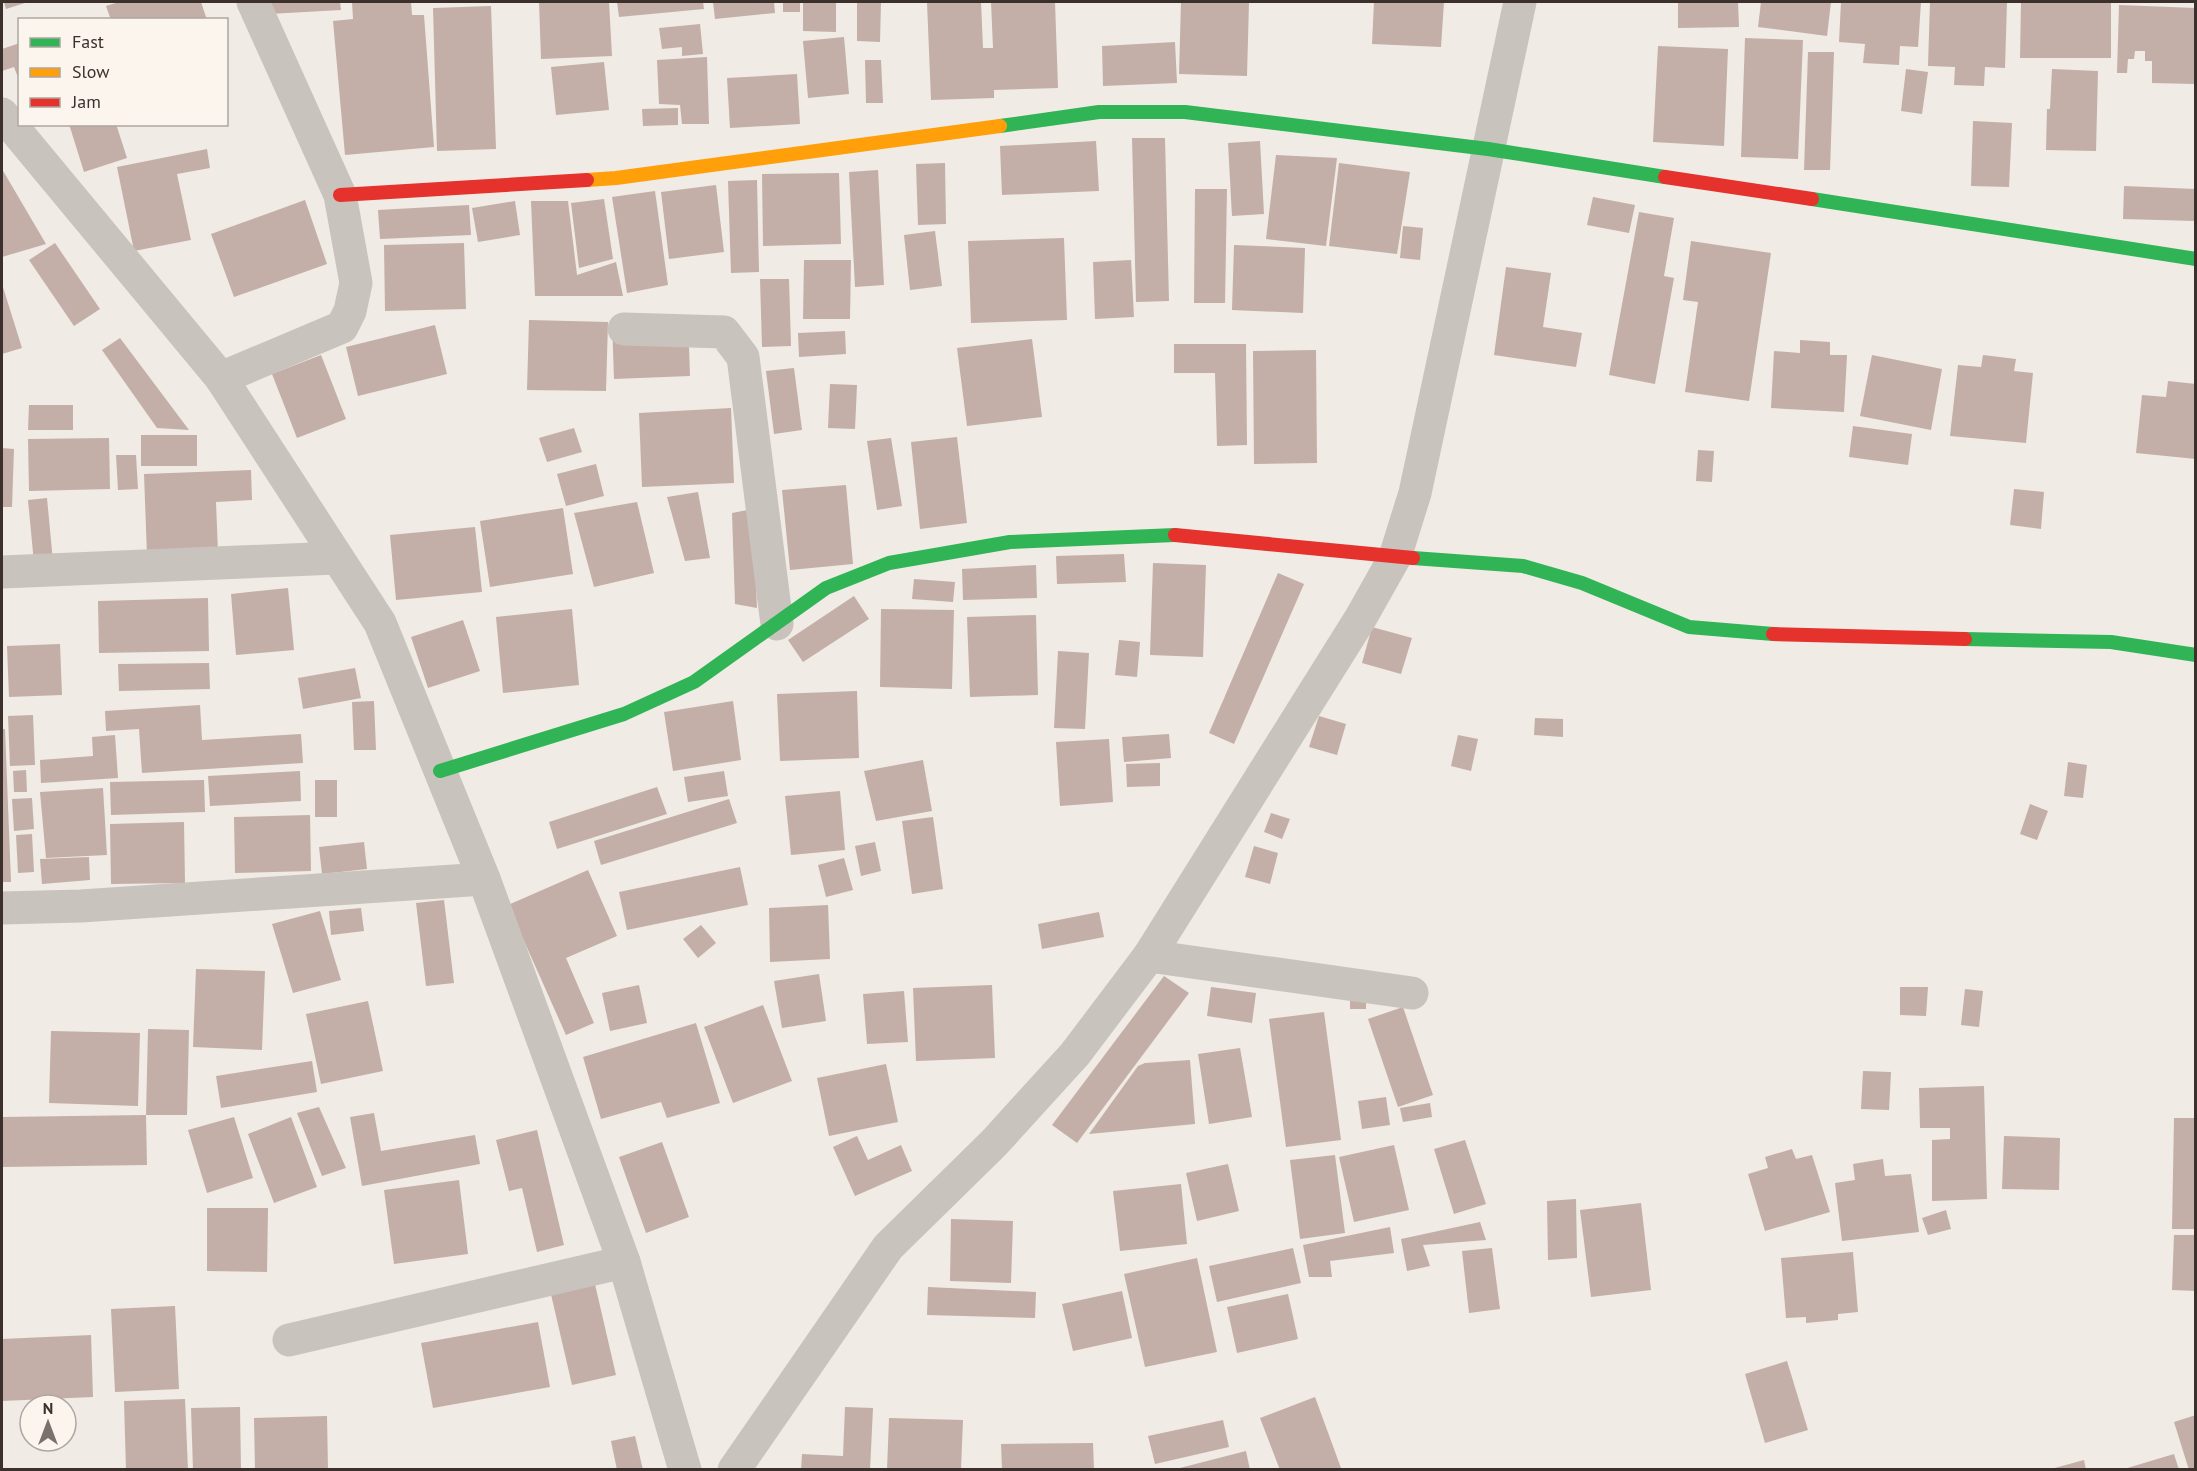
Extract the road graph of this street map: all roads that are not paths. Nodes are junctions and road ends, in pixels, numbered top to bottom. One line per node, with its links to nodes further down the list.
1 (253, 2): 5 (street)
2 (1520, 2): 4 (street)
3 (2, 114): 8 (street)
4 (1488, 148): 5 (street); 6 (street); 9 (street)
5 (340, 195): 8 (street)
6 (2196, 259)
7 (624, 329): 12 (street)
8 (221, 378): 10 (street)
9 (1395, 557): 12 (street); 13 (street); 17 (street)
10 (337, 558): 11 (street); 14 (street)
11 (2, 572)
12 (777, 624): 14 (street)
13 (2196, 655)
14 (440, 771): 15 (street)
15 (484, 879): 16 (street); 19 (street)
16 (2, 908)
17 (1149, 956): 18 (street); 22 (street)
18 (1412, 993)
19 (624, 1262): 20 (street); 21 (street)
20 (289, 1340)
21 (685, 1470)
22 (734, 1470)

